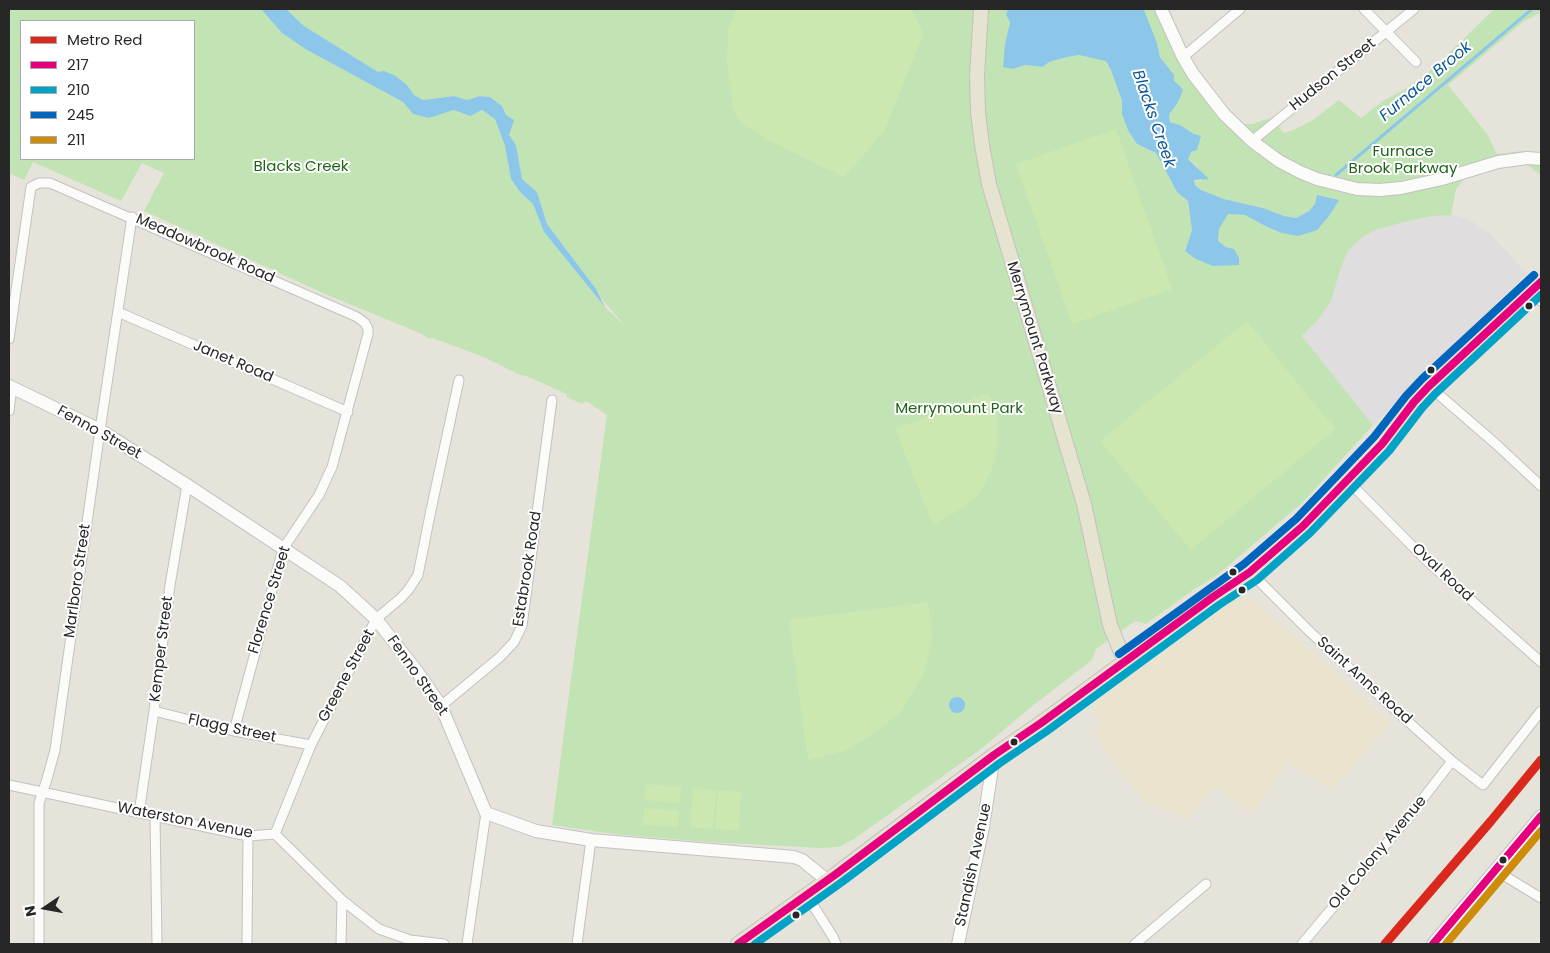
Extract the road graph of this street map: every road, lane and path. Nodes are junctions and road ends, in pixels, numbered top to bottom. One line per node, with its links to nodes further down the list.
1 (981, 9): 30 (main road, Merrymount Parkway)
2 (1161, 9): 7 (street)
3 (1240, 9): 7 (street)
4 (1364, 9): 6 (street)
5 (1414, 9): 6 (street, Hudson Street)
6 (1387, 32): 8 (street); 9 (street, Hudson Street)
7 (1183, 57): 9 (street)
8 (1416, 62)
9 (1252, 141): 10 (street)
10 (1541, 159)
11 (132, 217): 14 (street, Marlboro Street); 15 (street, Meadowbrook Road); 16 (street, Meadowbrook Road)
12 (1536, 286): 13 (street); 18 (main road)
13 (1541, 301)
14 (118, 312): 22 (street, Janet Road); 23 (street, Marlboro Street)
15 (368, 334): 22 (street, Florence Street)
16 (9, 339)
17 (459, 380): 29 (street, Greene Street)
18 (1430, 386): 24 (main road); 26 (street)
19 (10, 387): 21 (street); 23 (street, Fenno Street)
20 (552, 400): 32 (street, Estabrook Road)
21 (9, 411)
22 (348, 412): 27 (street, Florence Street)
23 (100, 430): 25 (street, Fenno Street); 40 (street, Marlboro Street)
24 (1347, 480): 28 (main road); 31 (street, Oval Road)
25 (187, 485): 27 (street, Fenno Street); 33 (street, Kemper Street)
26 (1541, 486)
27 (282, 549): 29 (street, Fenno Street); 35 (street, Florence Street)
28 (1250, 572): 30 (main road); 38 (street, Saint Anns Road)
29 (376, 619): 32 (street, Fenno Street); 36 (street, Greene Street)
30 (1125, 662): 37 (main road)
31 (1541, 662)
32 (441, 706): 42 (street, Fenno Street)
33 (154, 711): 35 (street, Flagg Street); 41 (street, Kemper Street)
34 (1541, 711): 38 (street, Saint Anns Road)
35 (234, 731): 36 (street, Flagg Street)
36 (311, 745): 45 (street, Greene Street)
37 (994, 755): 49 (main road); 63 (street, Standish Avenue)
38 (1452, 761): 65 (street, Old Colony Avenue)
39 (9, 785): 40 (street, Waterston Avenue)
40 (42, 792): 41 (street, Waterston Avenue); 54 (street, Marlboro Street)
41 (139, 813): 43 (street, Waterston Avenue)
42 (486, 813): 47 (street); 59 (street)
43 (156, 816): 46 (street, Waterston Avenue); 55 (street)
44 (1541, 816): 48 (street)
45 (275, 834): 46 (street, Waterston Avenue); 53 (street, Waterston Avenue)
46 (248, 836): 56 (street)
47 (591, 840): 49 (street); 60 (street)
48 (1495, 870): 52 (street); 66 (street)
49 (827, 880): 51 (main road)
50 (1206, 884): 64 (street)
51 (806, 894): 61 (main road); 62 (street)
52 (1541, 898)
53 (342, 900): 57 (street); 58 (street, Waterston Avenue)
54 (39, 944)
55 (157, 944)
56 (247, 944)
57 (341, 944)
58 (444, 944)
59 (467, 944)
60 (577, 944)
61 (738, 944)
62 (836, 944)
63 (958, 944)
64 (1135, 944)
65 (1302, 944)
66 (1433, 944)

